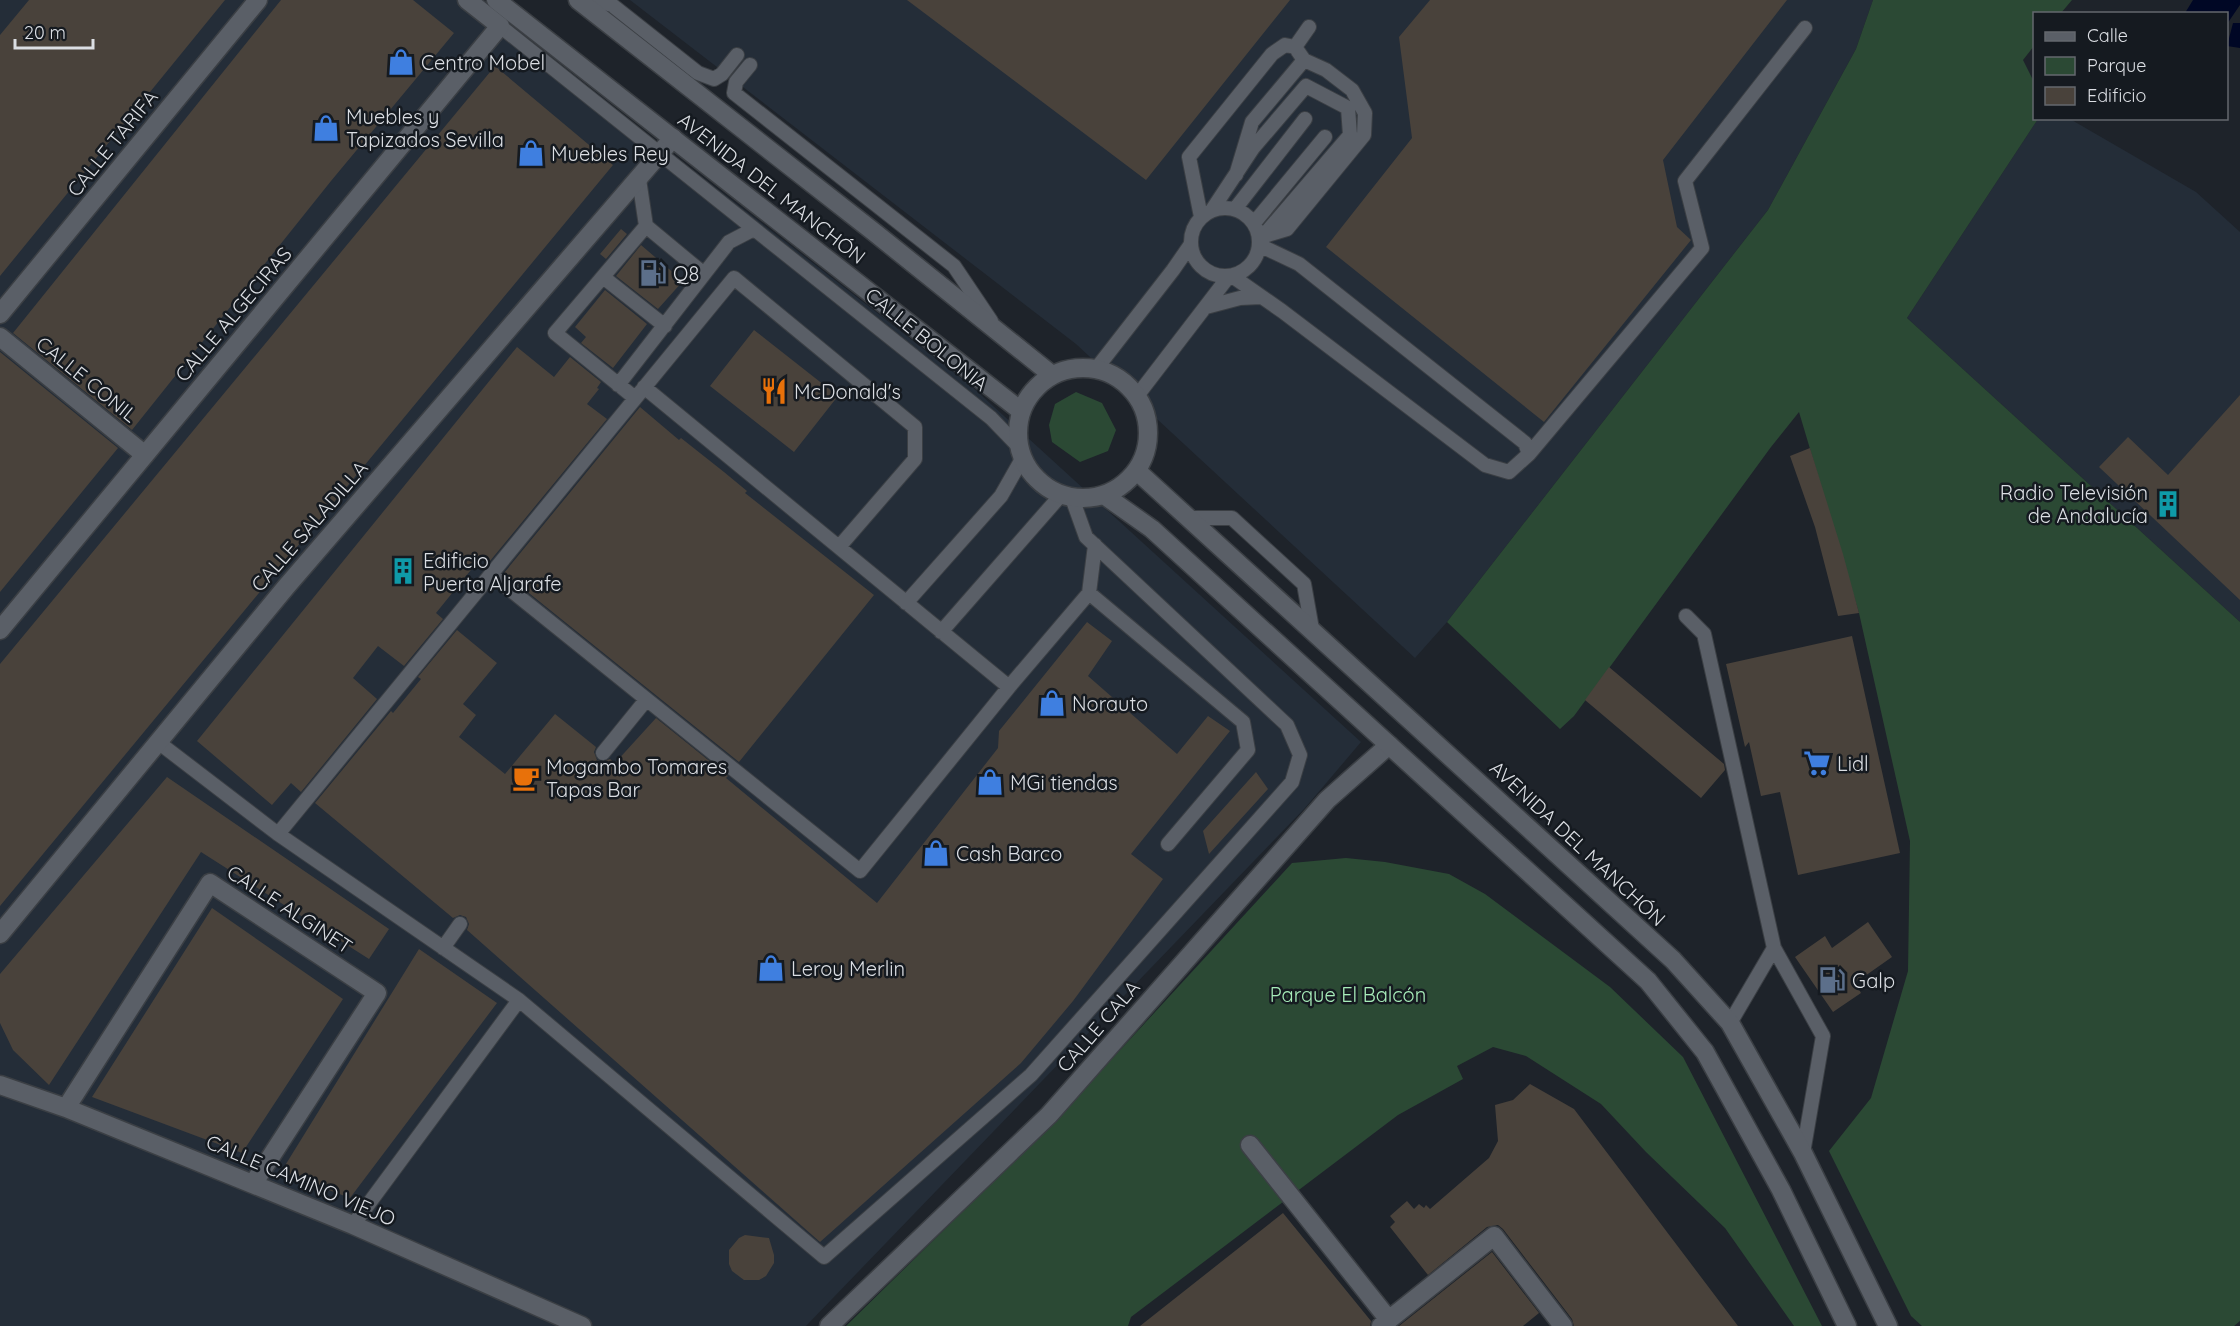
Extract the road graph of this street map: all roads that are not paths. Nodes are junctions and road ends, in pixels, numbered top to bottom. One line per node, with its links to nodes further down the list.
1 (258, 0): 33 (street, CALLE TARIFA)
2 (467, 0): 6 (street, CALLE BOLONIA)
3 (496, 0): 15 (street, AVENIDA DEL MANCHÓN)
4 (578, 0): 35 (street, AVENIDA DEL MANCHÓN)
5 (594, 0): 10 (lane)
6 (500, 26): 16 (lane, CALLE BOLONIA); 45 (street, CALLE ALGECIRAS)
7 (1310, 27): 9 (lane)
8 (1805, 28): 44 (lane)
9 (1295, 47): 11 (lane); 20 (lane)
10 (737, 55)
11 (1304, 60): 17 (lane); 24 (lane)
12 (750, 64): 35 (lane)
13 (1305, 119): 19 (lane)
14 (1325, 137): 21 (lane)
15 (673, 138): 16 (street, CALLE SALADILLA); 42 (street, AVENIDA DEL MANCHÓN)
16 (660, 154): 18 (street, CALLE SALADILLA); 23 (lane, CALLE BOLONIA)
17 (1236, 175): 20 (lane); 24 (lane)
18 (639, 179): 22 (lane); 62 (street, CALLE SALADILLA)
19 (1236, 209): 20 (lane); 21 (lane)
20 (1206, 214): 25 (lane)
21 (1254, 223): 24 (lane)
22 (646, 226): 27 (lane); 29 (lane)
23 (754, 229): 26 (lane); 43 (lane, CALLE BOLONIA)
24 (1261, 240): 28 (lane); 44 (lane)
25 (1191, 244): 28 (lane); 37 (lane)
26 (714, 261): 27 (lane); 30 (lane)
27 (704, 274): 34 (lane)
28 (1230, 276): 31 (lane); 32 (lane)
29 (603, 277): 34 (lane); 39 (lane)
30 (734, 278): 40 (lane); 51 (lane)
31 (1261, 297): 32 (lane); 44 (lane)
32 (1206, 307): 41 (lane)
33 (0, 314)
34 (666, 326): 39 (lane)
35 (997, 330): 38 (street, AVENIDA DEL MANCHÓN)
36 (0, 337): 45 (street, CALLE CONIL)
37 (1096, 369): 38 (street); 41 (street)
38 (1052, 375): 42 (street)
39 (618, 385): 40 (lane)
40 (639, 393): 51 (lane); 52 (lane)
41 (1137, 396): 46 (street)
42 (1021, 411): 43 (street)
43 (1021, 453): 48 (street); 54 (lane)
44 (1529, 454)
45 (145, 455): 57 (street, CALLE ALGECIRAS)
46 (1137, 471): 47 (street); 49 (street, AVENIDA DEL MANCHÓN)
47 (1104, 495): 48 (street); 63 (street)
48 (1067, 497): 50 (lane); 58 (lane)
49 (1190, 518): 56 (street, AVENIDA DEL MANCHÓN); 56 (lane)
50 (1095, 545): 53 (lane); 61 (lane)
51 (839, 547): 54 (lane)
52 (492, 575): 60 (lane); 65 (lane)
53 (1089, 593): 59 (lane); 61 (lane)
54 (906, 603): 58 (lane)
55 (1686, 616): 70 (lane)
56 (1312, 629): 72 (street, AVENIDA DEL MANCHÓN)
57 (0, 630)
58 (941, 632): 59 (lane)
59 (1009, 687): 60 (lane)
60 (646, 699): 64 (lane)
61 (1253, 712): 66 (lane); 71 (lane)
62 (158, 742): 65 (lane); 68 (street, CALLE SALADILLA)
63 (1389, 746): 81 (street, CALLE CALA); 83 (street)
64 (603, 753)
65 (278, 834): 69 (lane)
66 (1168, 844)
67 (460, 924): 69 (lane)
68 (0, 934)
69 (443, 948): 71 (lane)
70 (1774, 948): 72 (lane); 76 (lane)
71 (519, 1000): 78 (lane)
72 (1730, 1023): 76 (street, AVENIDA DEL MANCHÓN)
73 (0, 1085): 74 (street, CALLE CAMINO VIEJO)
74 (66, 1107): 77 (street, CALLE CAMINO VIEJO); 77 (street, CALLE ALGINET)
75 (1250, 1145): 79 (street)
76 (1803, 1153): 84 (street, AVENIDA DEL MANCHÓN)
77 (253, 1184): 78 (street, CALLE CAMINO VIEJO)
78 (353, 1226): 80 (street, CALLE CAMINO VIEJO)
79 (1385, 1323): 82 (street)
80 (582, 1326)
81 (830, 1326)
82 (1563, 1326)
83 (1846, 1326)
84 (1888, 1326)

